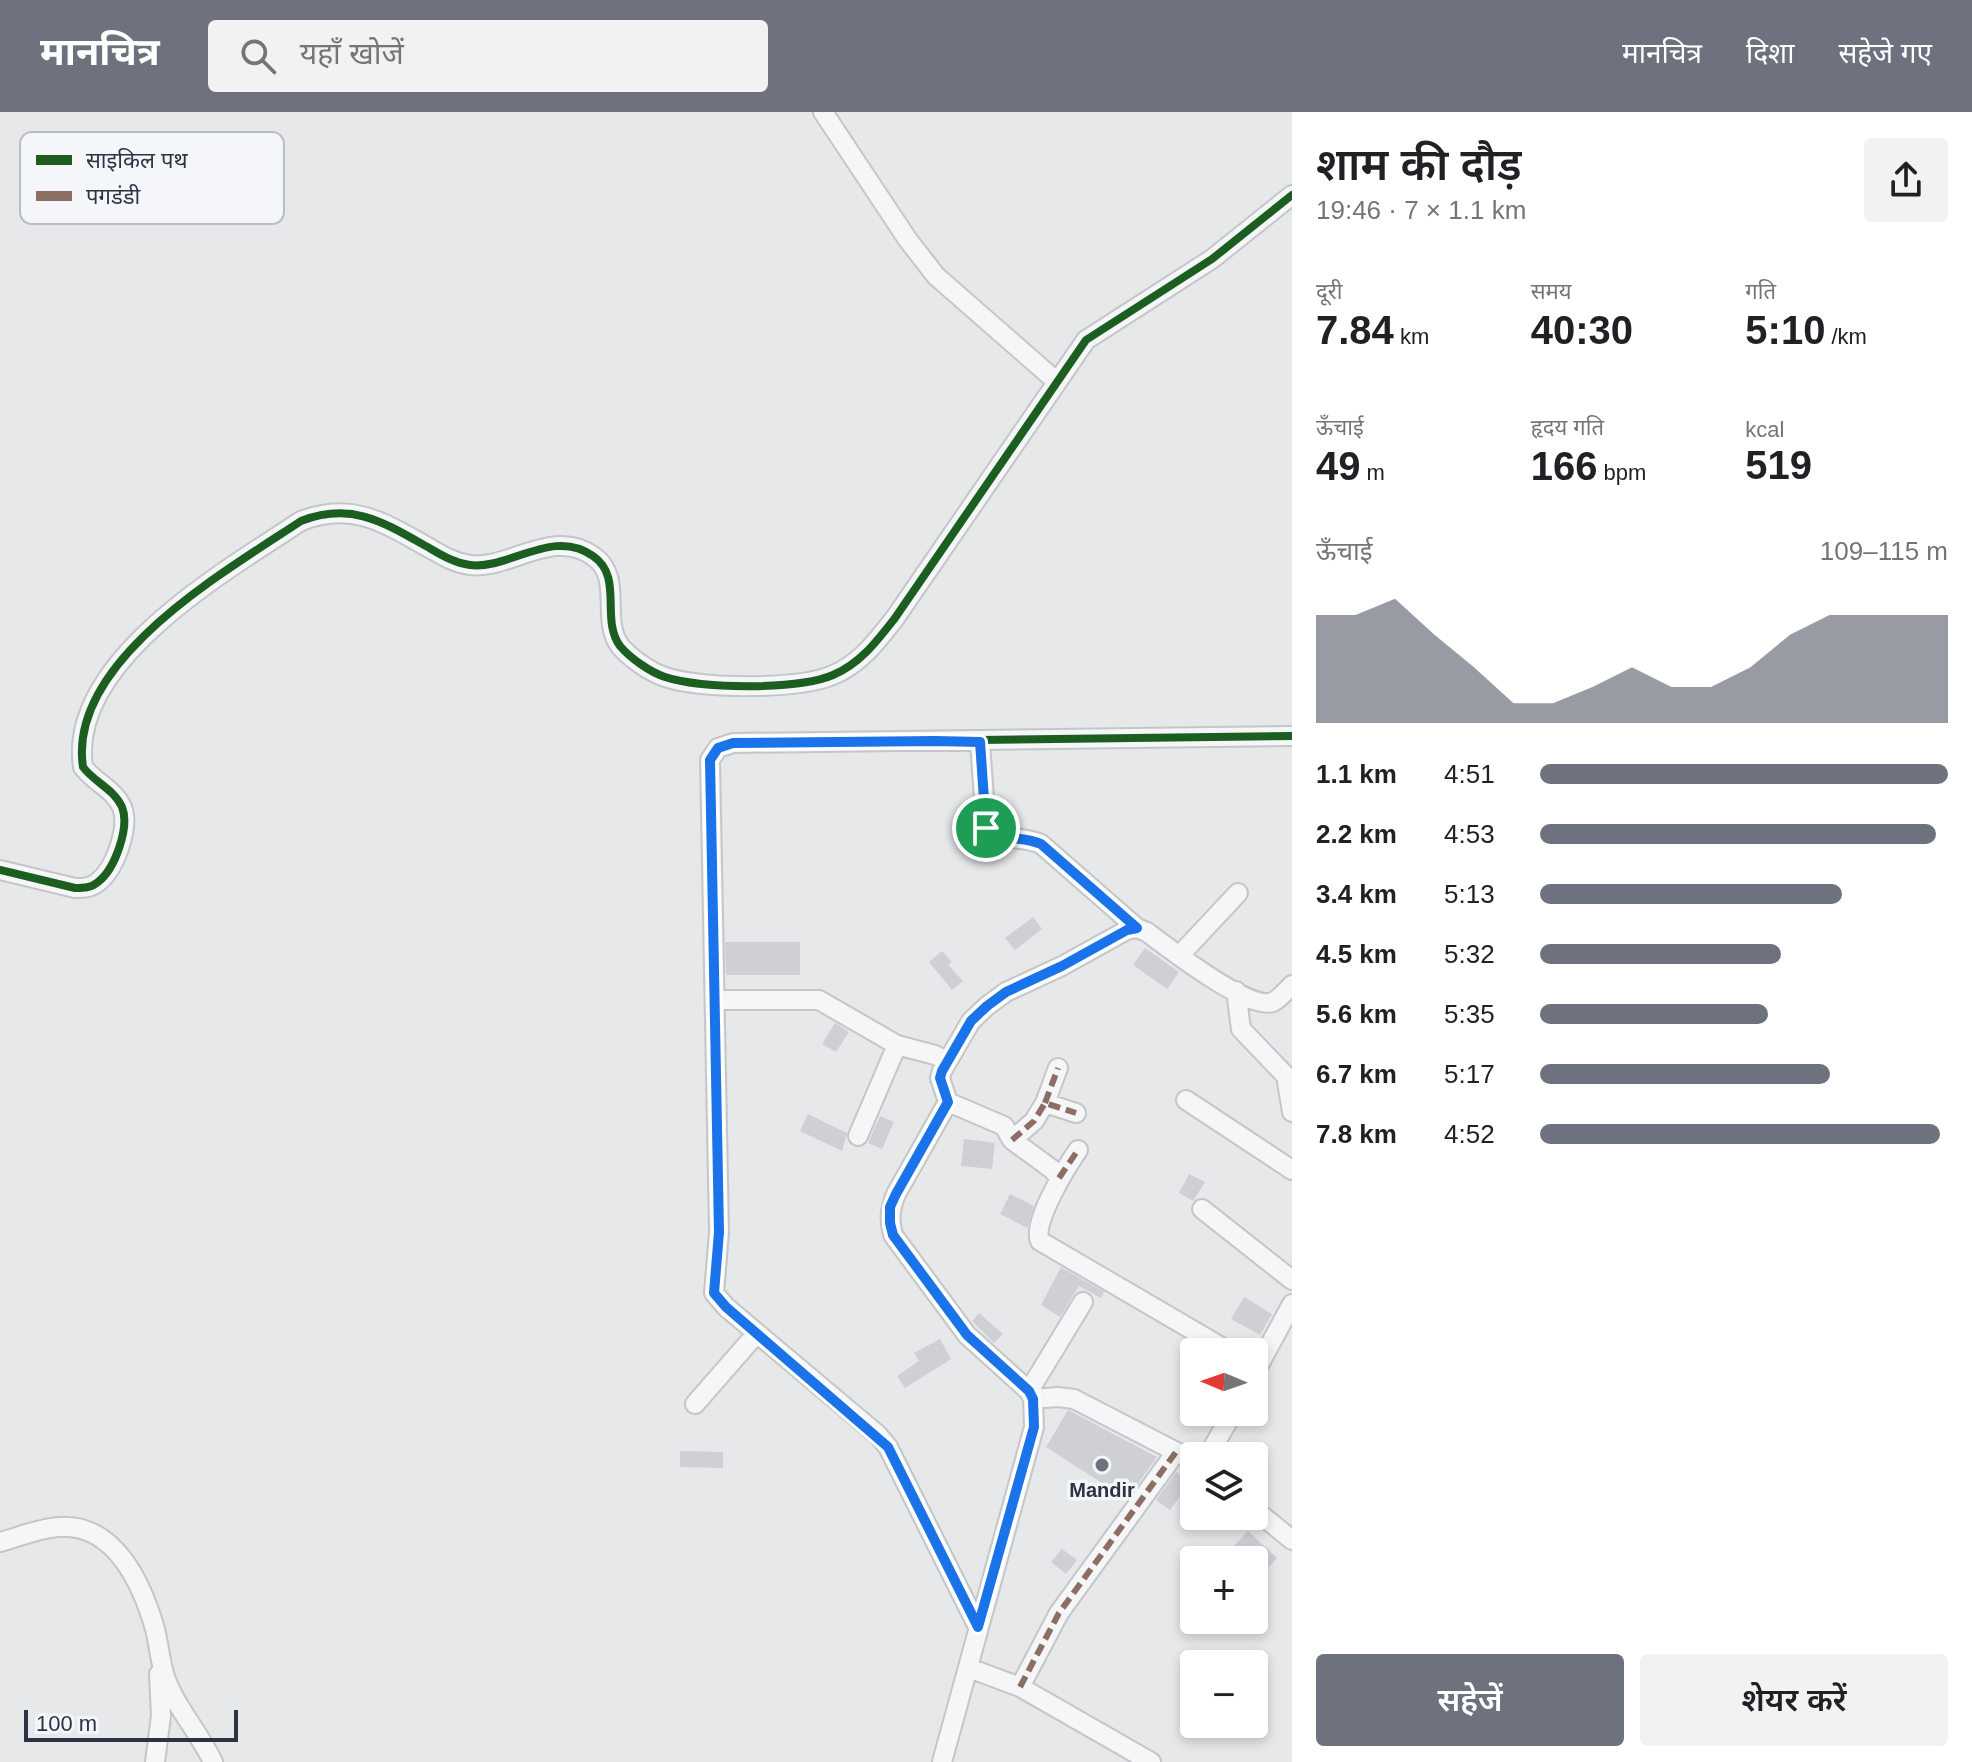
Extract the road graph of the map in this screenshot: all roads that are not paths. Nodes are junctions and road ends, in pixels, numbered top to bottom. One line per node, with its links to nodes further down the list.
1 (823, 112): 3 (street)
2 (1292, 195): 3 (street)
3 (1056, 381): 6 (street)
4 (1292, 736): 5 (street)
5 (980, 742): 8 (street); 12 (street)
6 (0, 870)
7 (1238, 893): 9 (street)
8 (1137, 928): 9 (street); 14 (street)
9 (1179, 956): 11 (street)
10 (1292, 985): 11 (street)
11 (1236, 991): 19 (street)
12 (715, 1000): 13 (street); 30 (street)
13 (897, 1045): 14 (street); 21 (street)
14 (947, 1061): 17 (street)
15 (1058, 1068): 18 (street)
16 (1186, 1100): 24 (street)
17 (948, 1102): 22 (street); 33 (street)
18 (1045, 1103): 20 (street); 22 (street)
19 (1292, 1112)
20 (1076, 1113)
21 (858, 1136)
22 (1012, 1140): 25 (street)
23 (1078, 1150): 25 (street)
24 (1292, 1170)
25 (1059, 1178): 31 (street)
26 (1202, 1209): 27 (street)
27 (1292, 1280)
28 (1083, 1302): 33 (street)
29 (1292, 1304): 32 (street)
30 (757, 1333): 34 (street); 40 (street)
31 (1206, 1338)
32 (1268, 1346)
33 (1031, 1395): 35 (street); 40 (street)
34 (695, 1404)
35 (1176, 1452): 36 (street); 43 (street)
36 (1180, 1454)
37 (1268, 1520): 38 (street)
38 (1292, 1540)
39 (0, 1542): 41 (street)
40 (978, 1627): 42 (street)
41 (160, 1661): 45 (street); 46 (street)
42 (969, 1668): 43 (street); 47 (street)
43 (1020, 1687): 44 (street)
44 (1140, 1759)
45 (155, 1762)
46 (213, 1762)
47 (942, 1762)

